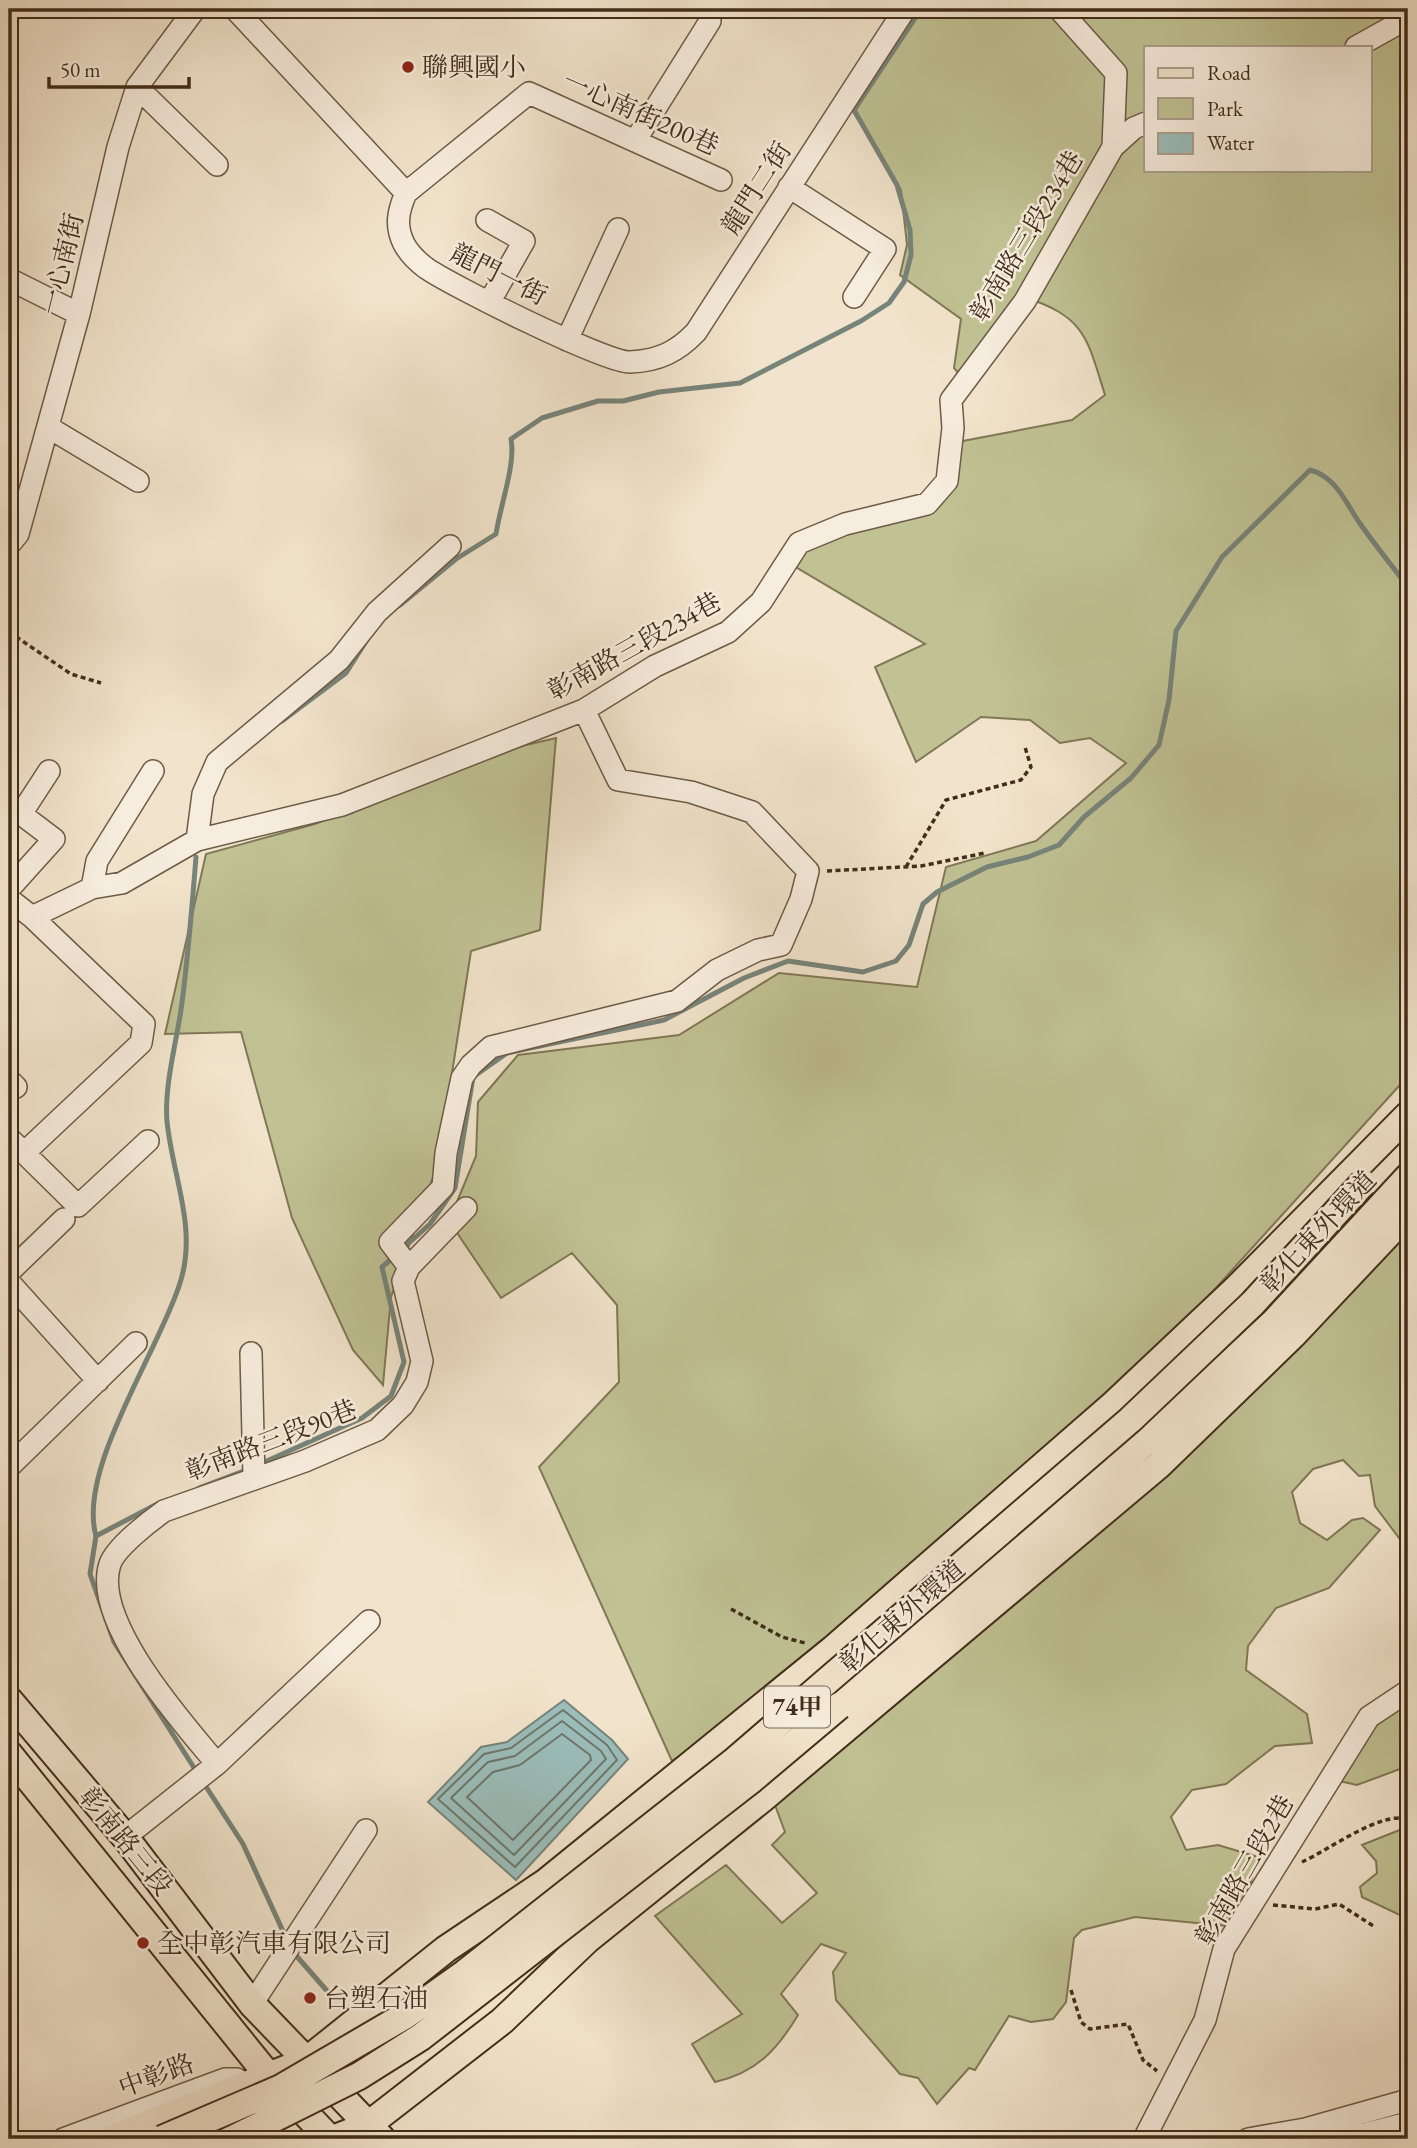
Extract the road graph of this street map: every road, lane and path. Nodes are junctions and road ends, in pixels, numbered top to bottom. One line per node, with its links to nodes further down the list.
1 (195, 9): 8 (street, 一心南街)
2 (235, 9): 15 (street)
3 (905, 9): 14 (street, 龍門二街)
4 (1059, 9): 11 (street)
5 (1408, 18): 7 (street)
6 (710, 21): 10 (street)
7 (1358, 46)
8 (137, 87): 12 (street); 21 (street, 一心南街)
9 (1144, 124): 11 (street, 彰南路三段234巷)
10 (635, 141): 13 (street, 一心南街200巷); 15 (street, 一心南街200巷)
11 (1113, 147): 30 (street, 彰南路三段234巷)
12 (217, 165)
13 (721, 180)
14 (789, 187): 19 (street); 23 (street, 龍門二街)
15 (406, 193): 20 (street, 龍門一街)
16 (487, 220): 20 (street)
17 (618, 229): 22 (street)
18 (9, 279): 21 (street)
19 (854, 297)
20 (490, 301): 22 (street, 龍門一街)
21 (79, 314): 24 (street, 一心南街)
22 (567, 340): 23 (street, 龍門一街)
23 (627, 362)
24 (48, 427): 25 (street); 26 (street, 一心南街)
25 (138, 481)
26 (9, 545)
27 (450, 546): 34 (street)
28 (9, 632): 29 (path)
29 (101, 683)
30 (584, 710): 34 (street, 彰南路三段234巷); 37 (street)
31 (1026, 747): 36 (path)
32 (48, 771): 39 (street)
33 (153, 771): 38 (street)
34 (197, 840): 38 (street, 彰南路三段234巷)
35 (985, 853): 36 (path)
36 (906, 867): 37 (path)
37 (808, 871): 50 (street)
38 (92, 888): 41 (street, 彰南路三段234巷)
39 (9, 889)
40 (9, 899): 41 (street)
41 (32, 917): 45 (street)
42 (1408, 1115): 60 (main road, 74甲)
43 (1408, 1133): 81 (main road, 彰化東外環道 / 74甲, bridge)
44 (148, 1140): 45 (street)
45 (16, 1145)
46 (1408, 1177): 48 (main road, 彰化東外環道 / 74甲)
47 (466, 1208): 50 (street)
48 (1397, 1208): 78 (main road, 74甲); 82 (main road, 彰化東外環道 / 74甲, bridge)
49 (64, 1219): 51 (street)
50 (409, 1267): 57 (street, 彰南路三段90巷)
51 (9, 1272)
52 (9, 1282): 55 (street)
53 (136, 1343): 55 (street)
54 (251, 1353): 57 (street)
55 (98, 1381): 56 (street)
56 (9, 1467)
57 (254, 1478): 64 (street, 彰南路三段90巷)
58 (731, 1609): 60 (path)
59 (369, 1620): 64 (street)
60 (833, 1649): 73 (main road, 74甲)
61 (1408, 1691): 68 (street, 彰南路三段2巷)
62 (9, 1700): 67 (main road, 彰南路三段)
63 (9, 1754): 74 (main road, 彰南路三段)
64 (203, 1773): 67 (street)
65 (1408, 1819): 68 (path)
66 (366, 1830): 72 (street)
67 (125, 1837): 72 (main road, 彰南路三段)
68 (1276, 1866): 69 (street, 彰南路三段2巷)
69 (1254, 1901): 70 (path); 75 (street, 彰南路三段2巷)
70 (1375, 1927)
71 (1071, 1990): 75 (path)
72 (252, 2004): 73 (main road, 彰南路三段)
73 (306, 2061): 74 (main road); 78 (main road, 彰南路三段)
74 (270, 2077): 79 (street, 中彰路); 80 (main road); 83 (main road, 彰南路三段)
75 (1173, 2083): 84 (street, 彰南路三段2巷)
76 (1408, 2100): 85 (street)
77 (1408, 2123): 86 (street)
78 (375, 2132): 83 (main road)
79 (63, 2139)
80 (110, 2139)
81 (162, 2139)
82 (233, 2139)
83 (332, 2139)
84 (1144, 2139)
85 (1248, 2139)
86 (1345, 2139)

